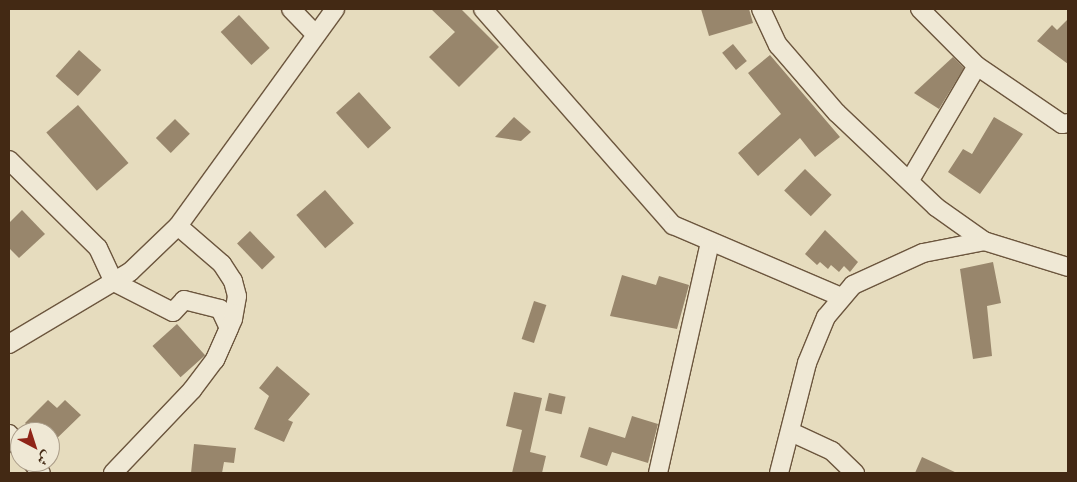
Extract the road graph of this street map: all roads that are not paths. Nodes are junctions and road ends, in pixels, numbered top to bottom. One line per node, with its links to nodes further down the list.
1 (291, 9): 6 (street)
2 (335, 9): 6 (street)
3 (482, 9): 13 (street)
4 (761, 9): 10 (street)
5 (920, 9): 7 (street)
6 (314, 33): 11 (street)
7 (977, 66): 8 (street); 10 (street)
8 (1068, 123)
9 (9, 160): 15 (street)
10 (910, 180): 12 (street)
11 (178, 226): 15 (street); 18 (street)
12 (984, 241): 14 (street); 16 (street)
13 (710, 242): 16 (street); 21 (street)
14 (1068, 268)
15 (114, 282): 17 (street); 18 (street)
16 (839, 296): 19 (street)
17 (9, 344)
18 (214, 360): 20 (street)
19 (791, 432): 22 (street); 23 (street)
20 (113, 473)
21 (658, 473)
22 (779, 473)
23 (855, 473)

